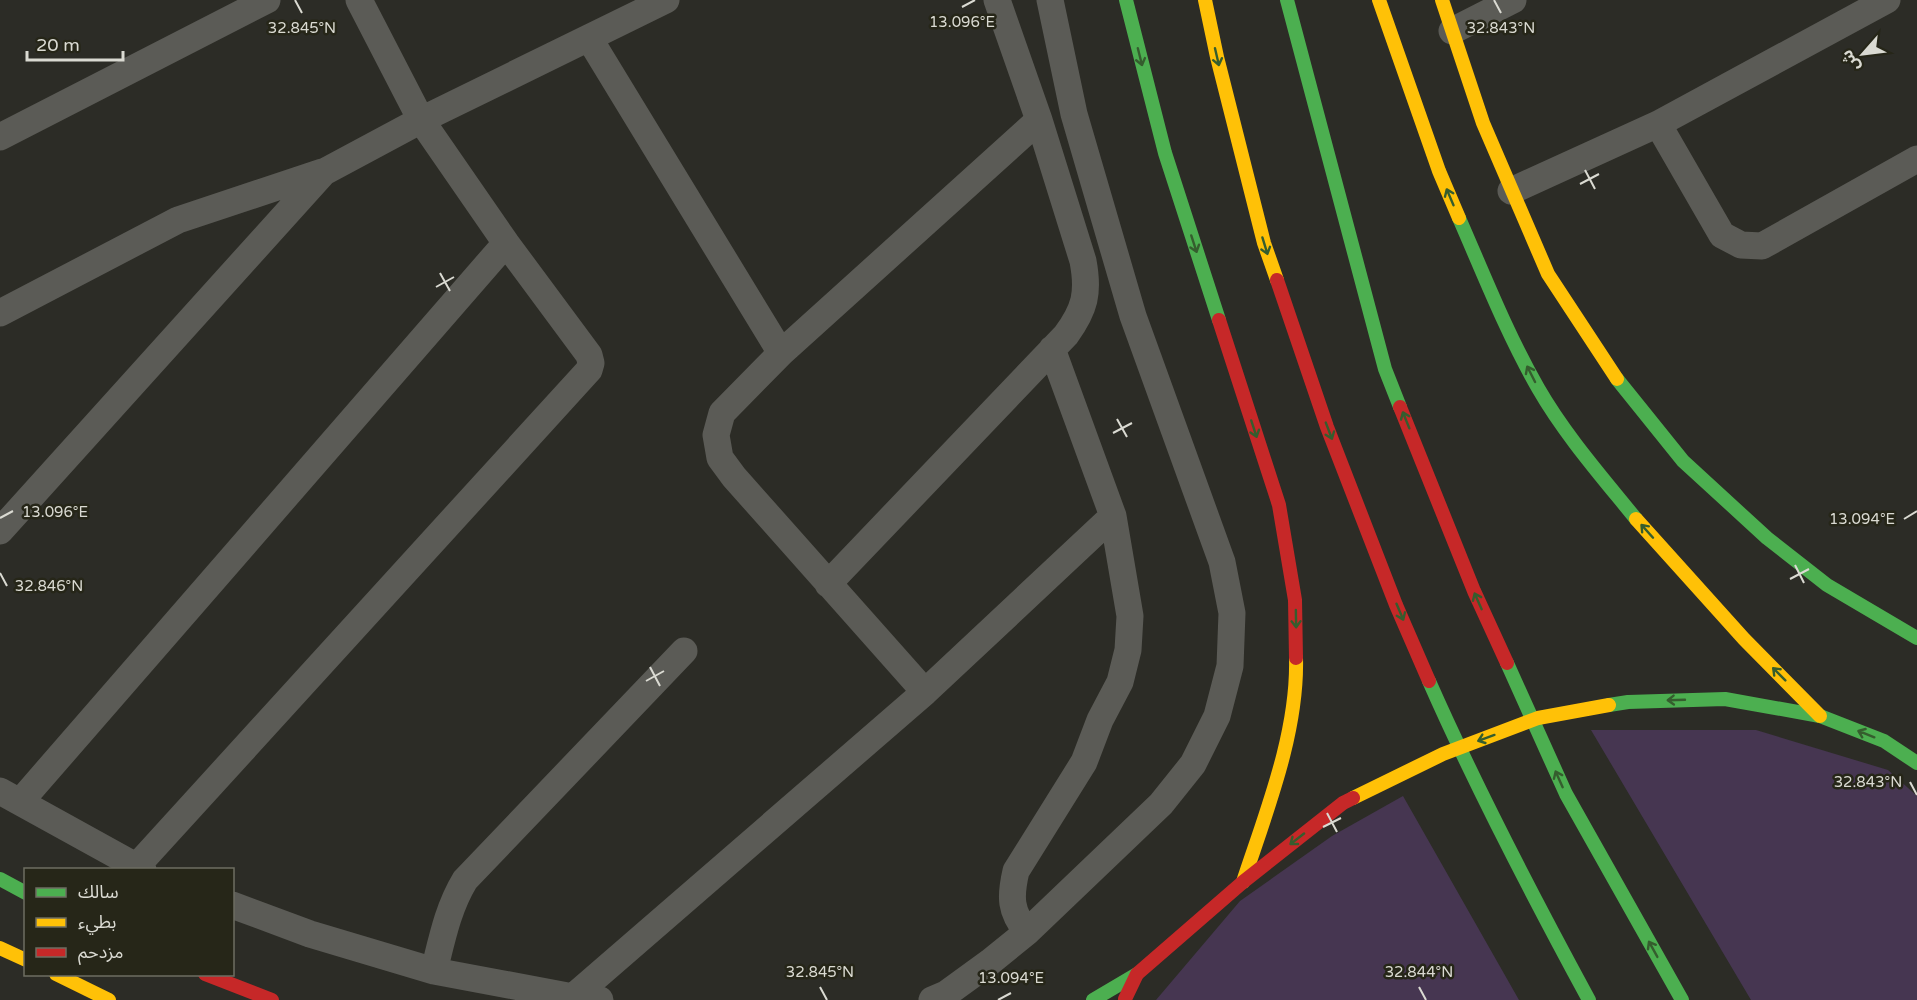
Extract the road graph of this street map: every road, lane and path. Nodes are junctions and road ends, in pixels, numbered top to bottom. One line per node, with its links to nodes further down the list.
1 (267, 0): 18 (street)
2 (359, 0): 15 (street)
3 (666, 0): 14 (street)
4 (997, 0): 16 (street)
5 (1050, 0): 40 (street)
6 (1126, 0): 37 (main road, one-way to 37)
7 (1205, 0): 53 (main road, one-way to 53)
8 (1287, 0): 54 (main road, one-way to 8)
9 (1379, 0): 32 (main road, one-way to 9)
10 (1442, 0): 13 (main road)
11 (1513, 0): 13 (street)
12 (1887, 0): 17 (street)
13 (1452, 31): 21 (main road)
14 (589, 38): 15 (street); 25 (street)
15 (421, 120): 20 (street); 22 (street)
16 (1039, 120): 24 (street); 25 (street)
17 (1658, 124): 19 (street); 21 (street)
18 (0, 137)
19 (1917, 159)
20 (324, 172): 23 (street); 27 (street)
21 (1510, 190): 29 (main road)
22 (506, 243): 34 (street); 35 (street)
23 (0, 313)
24 (1052, 350): 26 (street); 28 (street)
25 (781, 353): 28 (street)
26 (1113, 516): 31 (street); 40 (street)
27 (0, 531)
28 (828, 584): 31 (street)
29 (1917, 638)
30 (684, 651): 43 (street)
31 (924, 692): 47 (street)
32 (1820, 716): 33 (main road, one-way to 32); 37 (main road, one-way to 37)
33 (1917, 762)
34 (10, 797): 35 (street)
35 (140, 868)
36 (0, 879): 38 (main road)
37 (1243, 882): 44 (main road)
38 (24, 892)
39 (234, 905): 43 (street)
40 (1027, 932): 50 (street)
41 (0, 948): 42 (main road)
42 (24, 959)
43 (434, 971): 47 (street)
44 (1137, 974): 51 (main road); 52 (main road)
45 (58, 976): 48 (main road)
46 (208, 976): 49 (main road)
47 (587, 999)
48 (109, 1000)
49 (272, 1000)
50 (932, 1000)
51 (1093, 1000)
52 (1125, 1000)
53 (1589, 1000)
54 (1682, 1000)

